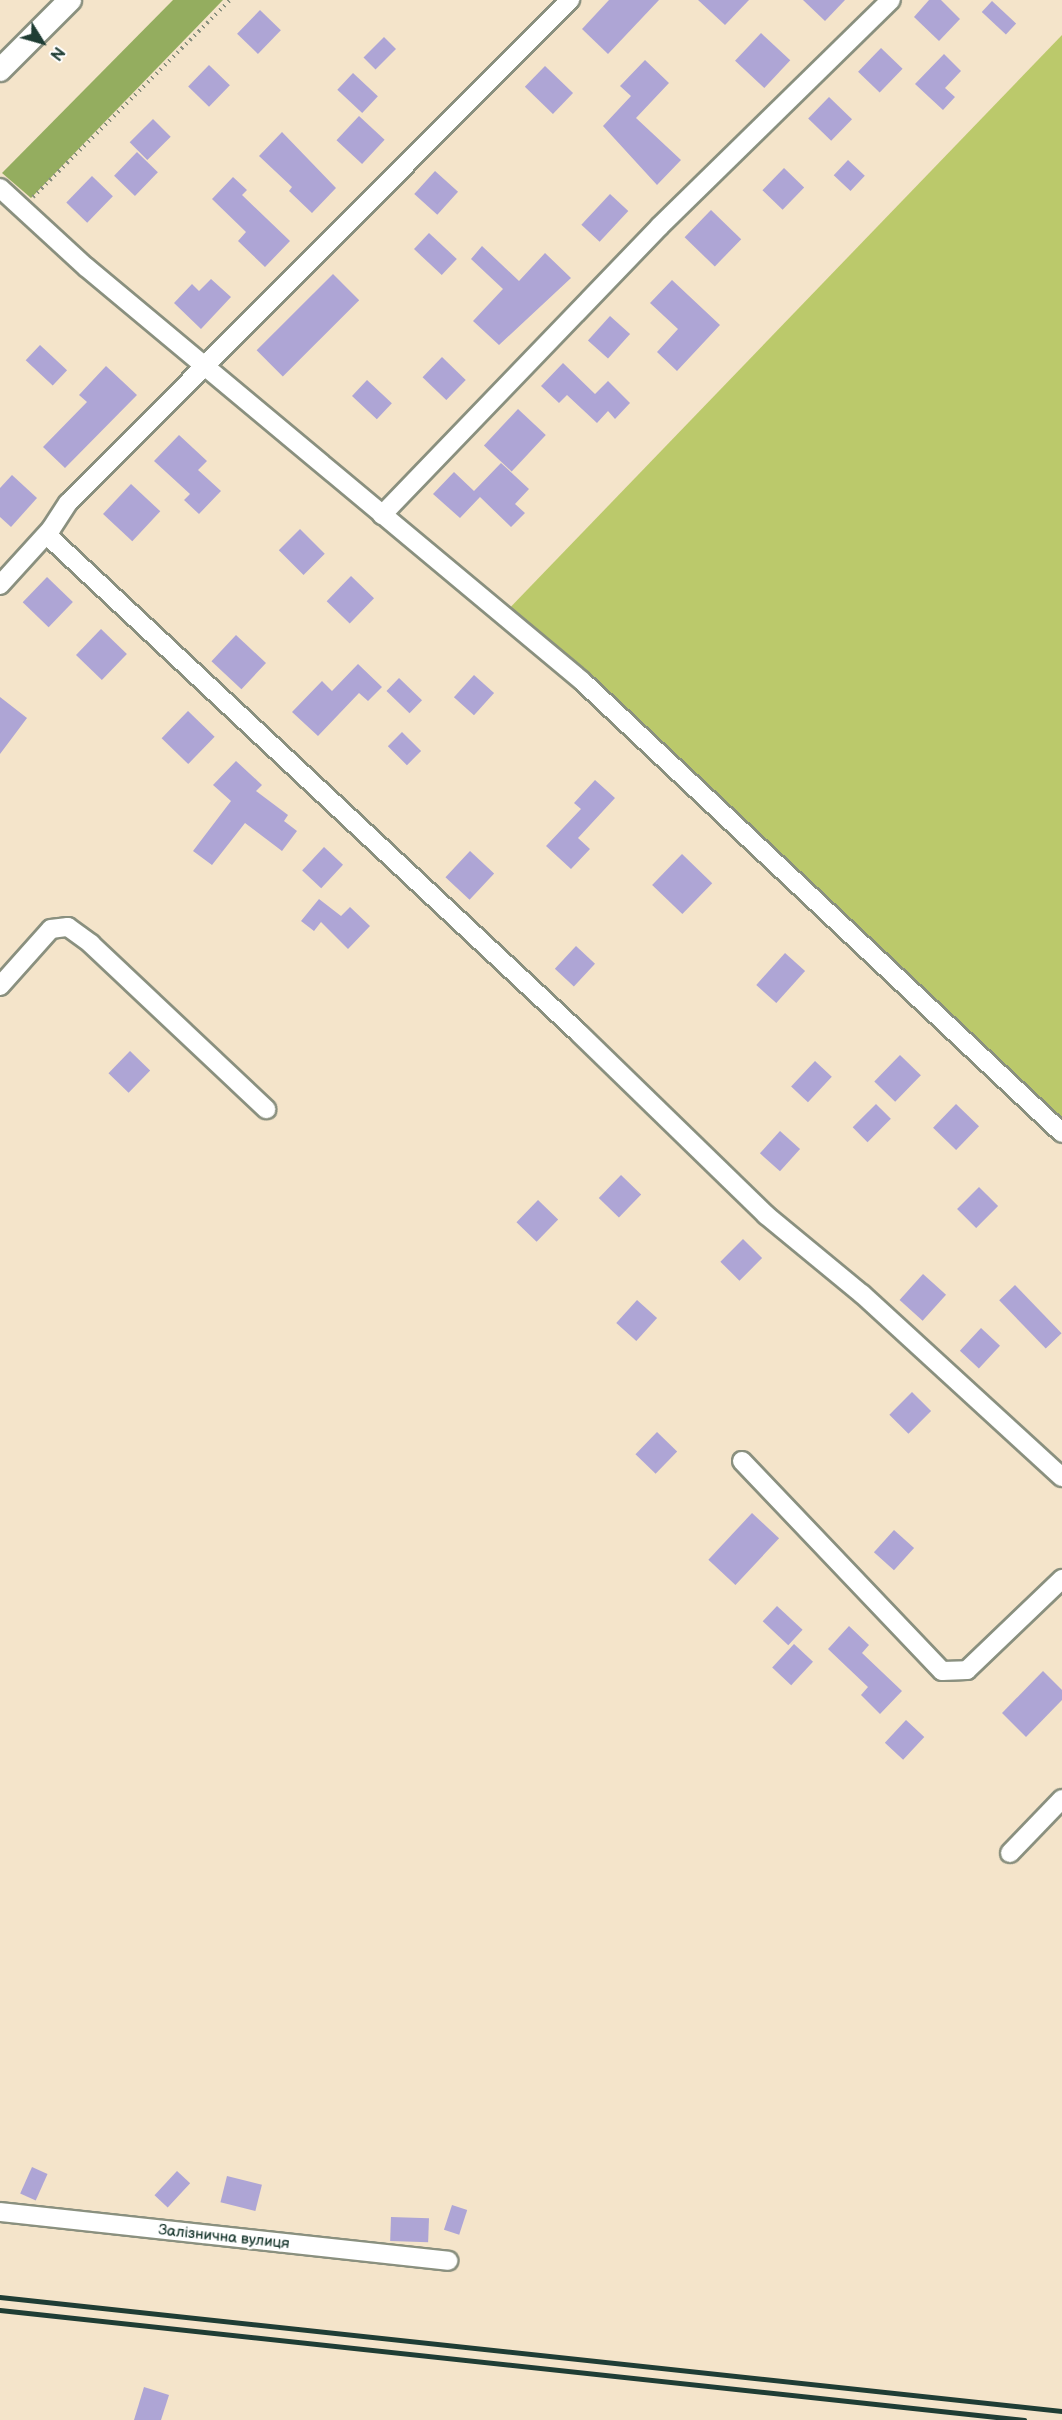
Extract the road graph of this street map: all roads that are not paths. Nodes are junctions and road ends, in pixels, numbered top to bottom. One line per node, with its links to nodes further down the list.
1 (70, 0): 4 (street)
2 (570, 0): 6 (street)
3 (891, 0): 7 (street)
4 (0, 70)
5 (0, 188): 6 (street)
6 (206, 368): 7 (street); 8 (street)
7 (382, 515): 12 (street)
8 (47, 535): 9 (street); 14 (street)
9 (0, 585)
10 (0, 986): 11 (street)
11 (266, 1109)
12 (1062, 1133)
13 (742, 1461): 15 (street)
14 (1062, 1477)
15 (1062, 1579)
16 (1062, 1799): 17 (street)
17 (1010, 1853)
18 (0, 2212): 19 (street, Залізнична вулиця)
19 (448, 2261)

